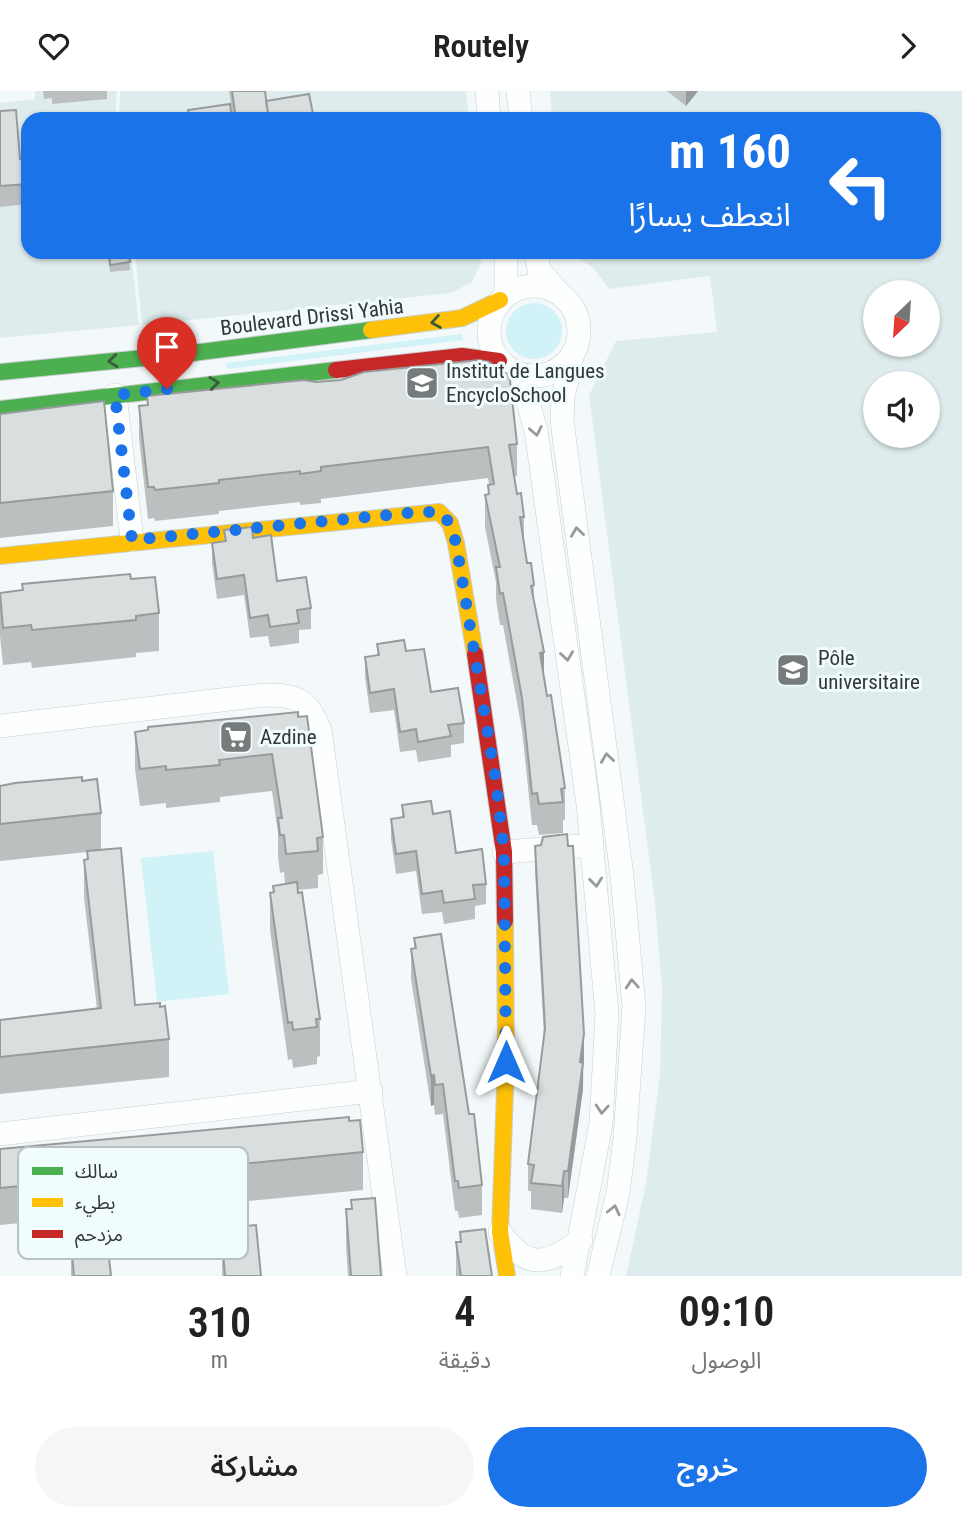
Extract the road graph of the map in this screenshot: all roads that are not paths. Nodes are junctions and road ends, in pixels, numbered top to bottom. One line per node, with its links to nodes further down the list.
1 (487, 91): 3 (street)
2 (519, 91): 4 (street)
3 (488, 112)
4 (521, 112)
5 (506, 259): 8 (street)
6 (537, 259): 7 (street)
7 (559, 293): 8 (street); 9 (street)
8 (503, 298): 10 (street); 11 (street, Boulevard Drissi Yahia, one-way to 11)
9 (573, 353): 10 (street); 26 (street, one-way to 9)
10 (504, 365): 12 (street, one-way to 10); 17 (street, one-way to 17)
11 (0, 372)
12 (115, 395): 13 (street); 14 (street)
13 (0, 409)
14 (132, 540): 15 (street); 18 (street)
15 (0, 556)
16 (0, 726): 19 (street)
17 (592, 845): 18 (street); 22 (street, one-way to 22)
18 (504, 852): 21 (street)
19 (371, 1091): 20 (street); 24 (street)
20 (0, 1135)
21 (500, 1232): 23 (street); 23 (street)
22 (581, 1240): 23 (street); 25 (street)
23 (527, 1271)
24 (395, 1276)
25 (572, 1276)
26 (598, 1276)

